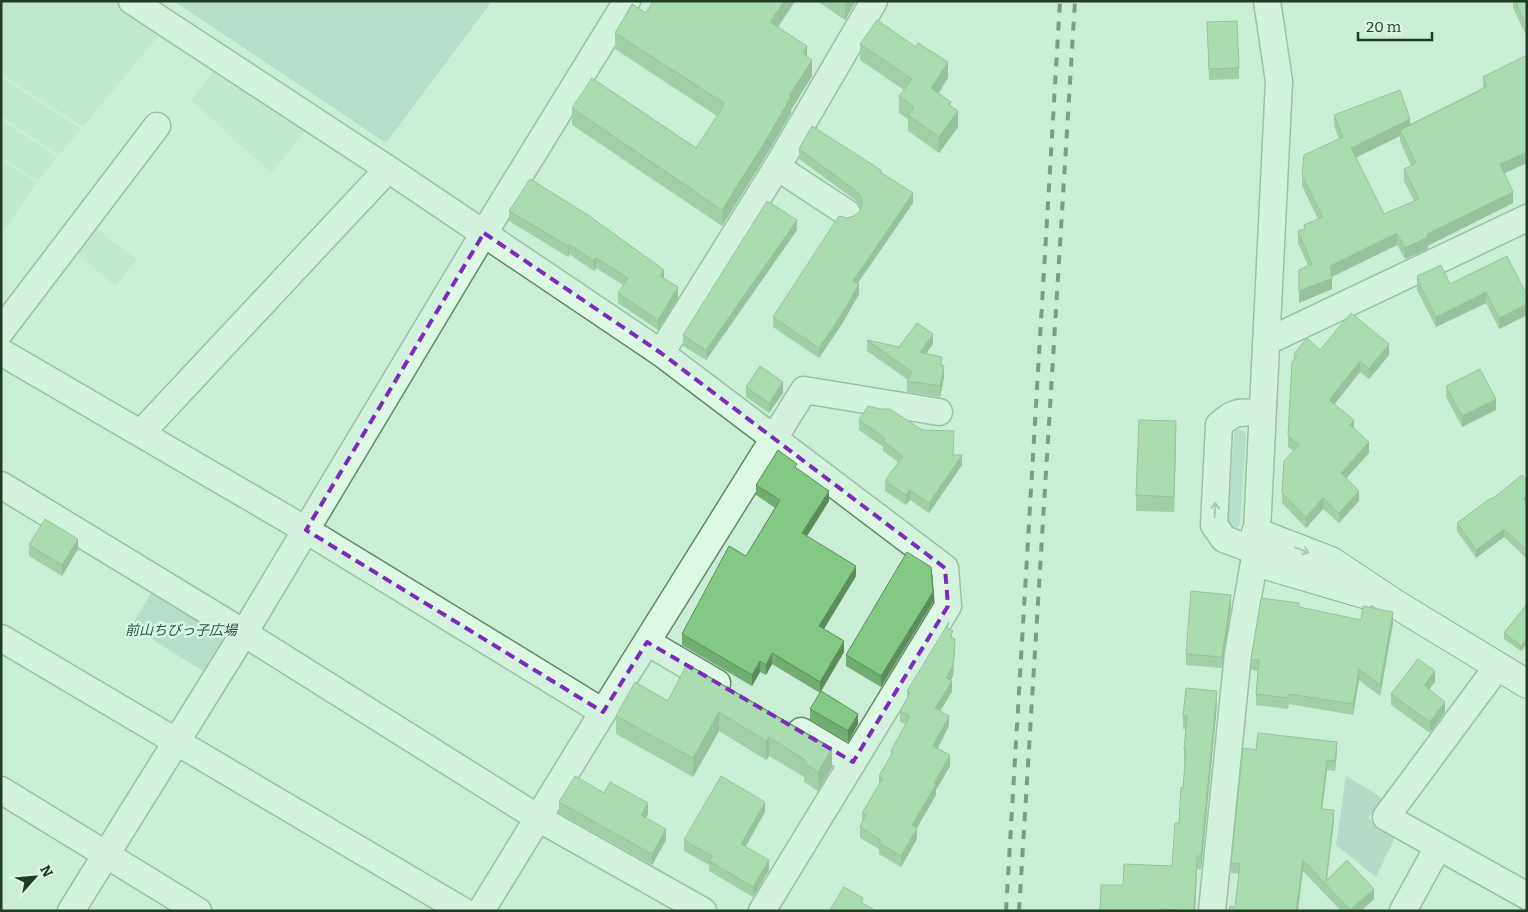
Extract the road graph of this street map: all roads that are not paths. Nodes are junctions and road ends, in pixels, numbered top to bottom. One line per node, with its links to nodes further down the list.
1 (132, 1): 7 (street)
2 (626, 1): 10 (street)
3 (874, 1): 6 (street)
4 (1267, 1): 12 (street)
5 (157, 126): 11 (street)
6 (777, 167): 8 (street); 14 (street)
7 (388, 169): 10 (street); 17 (street)
8 (847, 213)
9 (1527, 218): 12 (street)
10 (484, 233): 14 (street); 20 (street)
11 (1, 331)
12 (1266, 342): 16 (street)
13 (1, 353): 17 (street)
14 (661, 353): 18 (street)
15 (939, 412): 18 (street)
16 (1262, 413): 21 (street); 21 (street, one-way to 16)
17 (141, 433): 20 (street)
18 (774, 438): 24 (street); 30 (street)
19 (1, 485): 22 (street)
20 (306, 530): 22 (street); 27 (street)
21 (1256, 548): 25 (street); 42 (street)
22 (244, 633): 29 (street); 32 (street)
23 (1, 638): 29 (street)
24 (647, 642): 26 (street); 27 (street)
25 (1517, 673): 33 (street)
26 (741, 697)
27 (603, 712): 32 (street)
28 (784, 722): 30 (street)
29 (176, 742): 34 (street); 38 (street)
30 (853, 762): 41 (street)
31 (1, 790): 34 (street)
32 (538, 818): 39 (street); 40 (street)
33 (1438, 847): 35 (street); 43 (street)
34 (107, 855): 36 (street); 37 (street)
35 (1527, 896)
36 (71, 911)
37 (198, 911)
38 (463, 911)
39 (481, 911)
40 (703, 911)
41 (762, 911)
42 (1212, 911)
43 (1403, 911)

